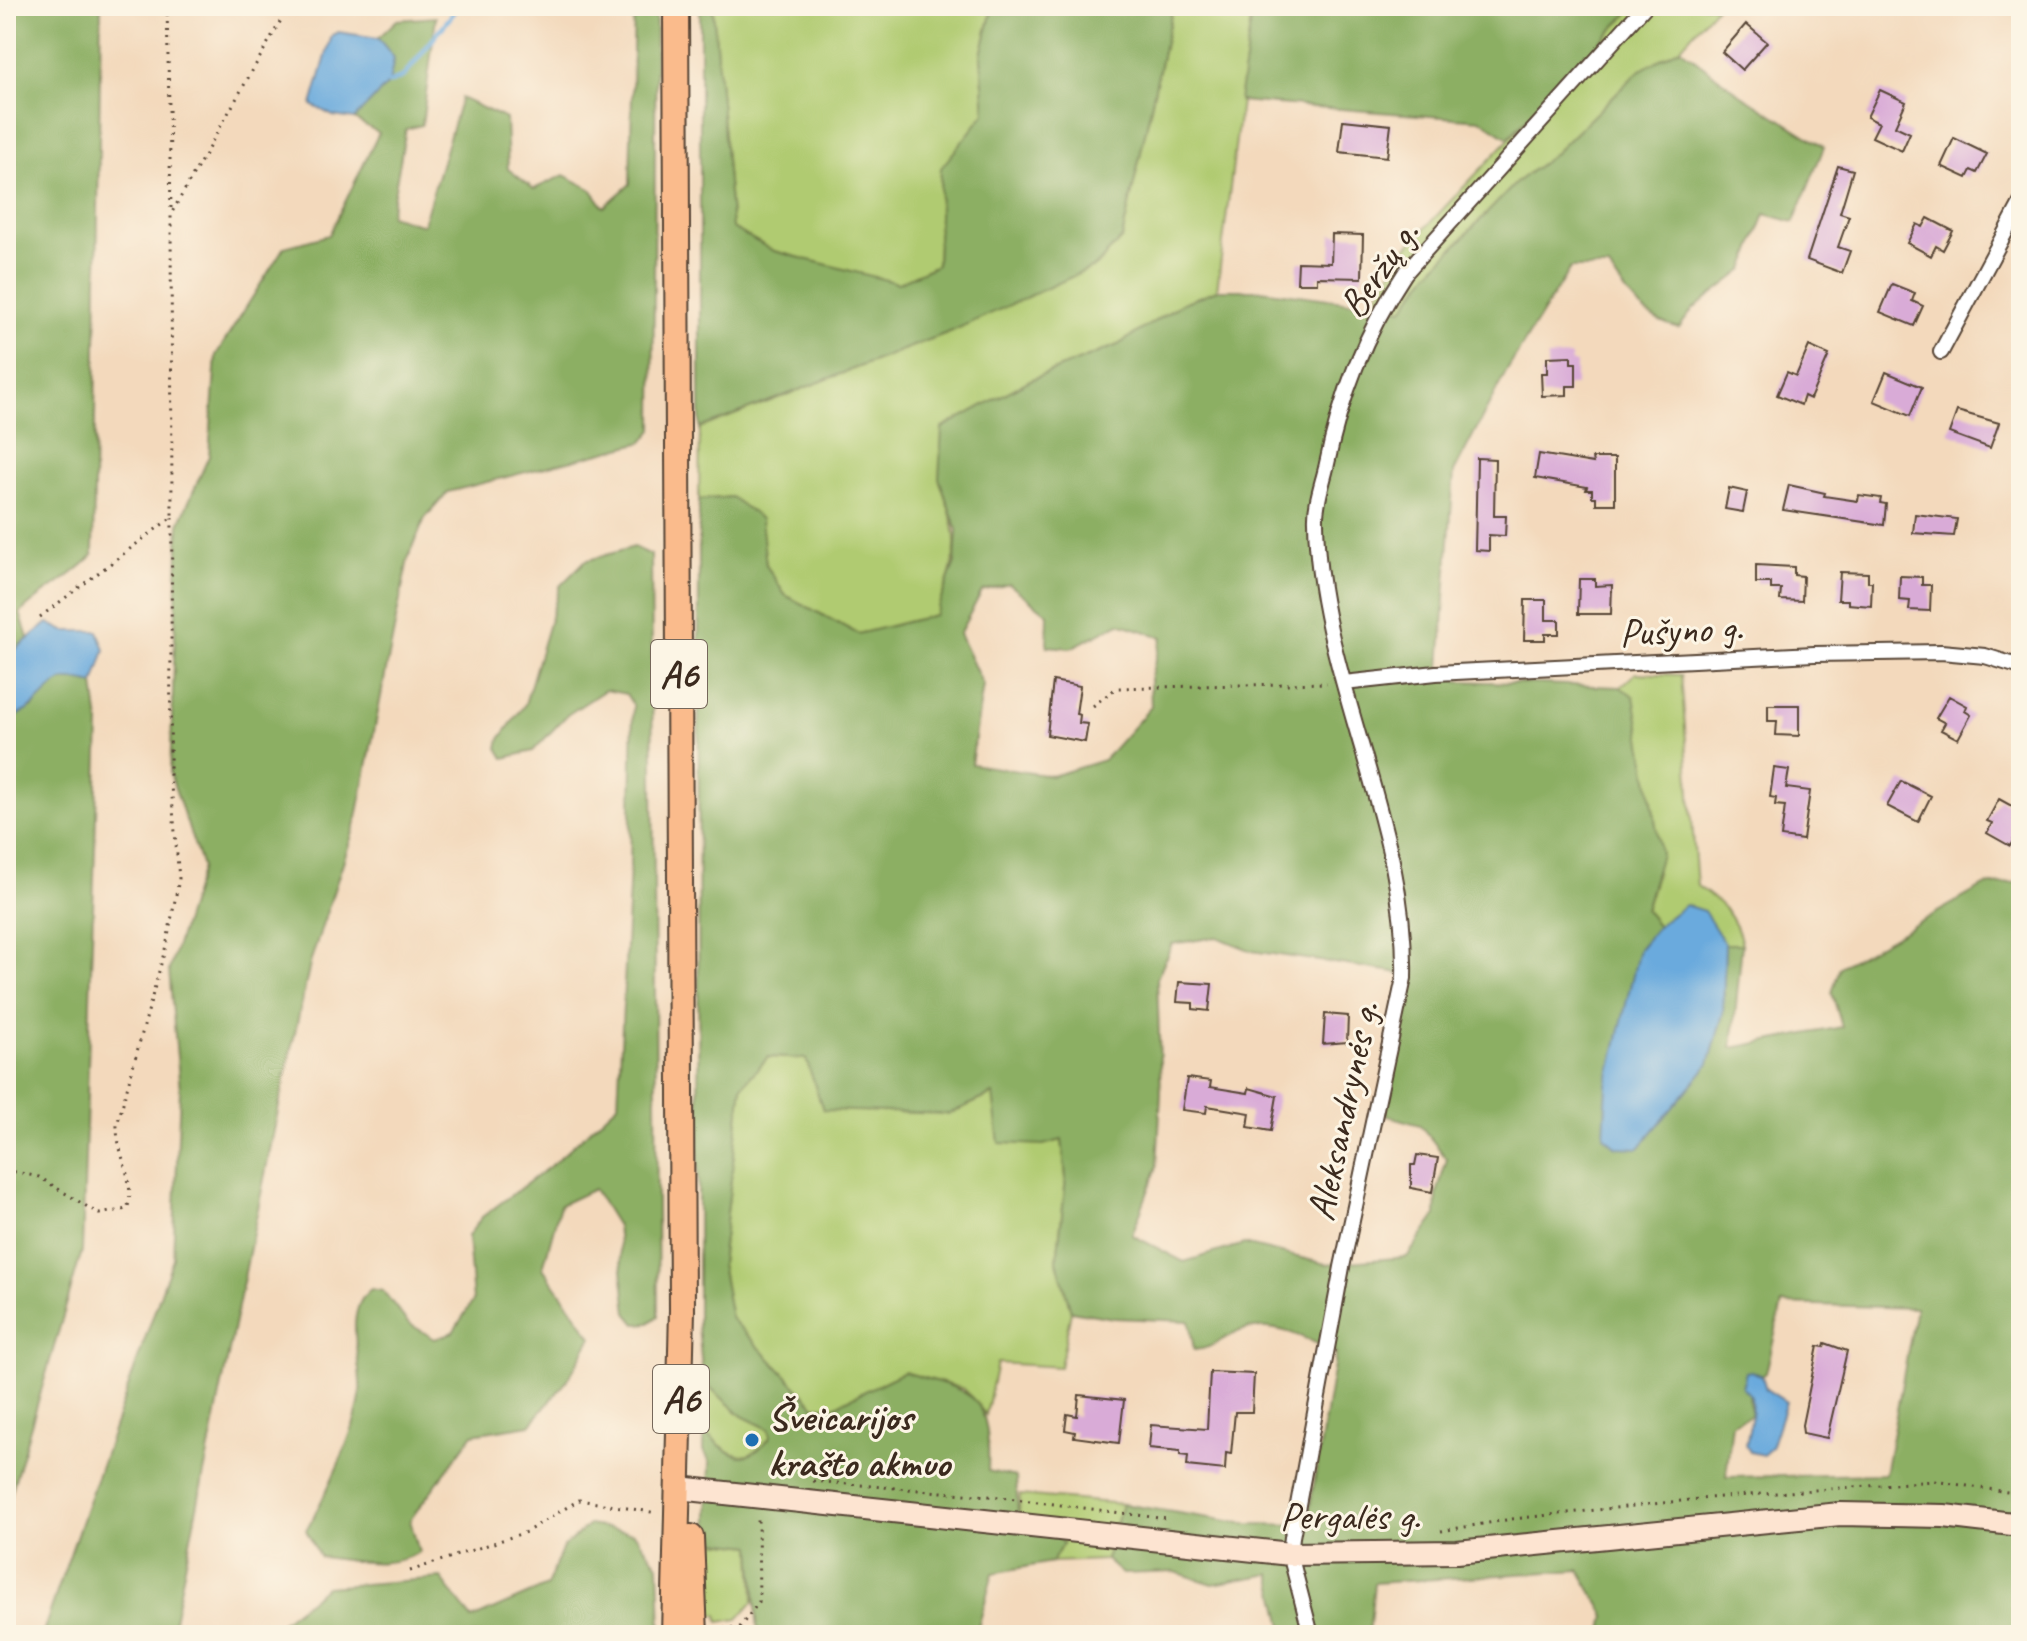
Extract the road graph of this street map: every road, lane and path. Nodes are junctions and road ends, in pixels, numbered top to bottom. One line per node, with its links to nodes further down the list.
1 (167, 6): 6 (path)
2 (289, 6): 6 (path)
3 (676, 6): 14 (highway, A6)
4 (1645, 6): 11 (street, Beržų g.)
5 (2021, 203): 7 (street)
6 (171, 214): 8 (path)
7 (1941, 352)
8 (172, 517): 9 (path); 13 (path)
9 (40, 617)
10 (2021, 667): 11 (street, Pušyno g.)
11 (1344, 683): 12 (path); 17 (street, Aleksandrynės g.)
12 (1093, 706)
13 (6, 1170)
14 (679, 1488): 15 (highway, A6); 17 (main road, Pergalės g.); 20 (highway, A6)
15 (677, 1516): 18 (path); 19 (highway, A6)
16 (2021, 1525): 17 (main road, Pergalės g.)
17 (1290, 1554): 21 (street)
18 (410, 1571)
19 (674, 1635)
20 (695, 1635)
21 (1311, 1635)

